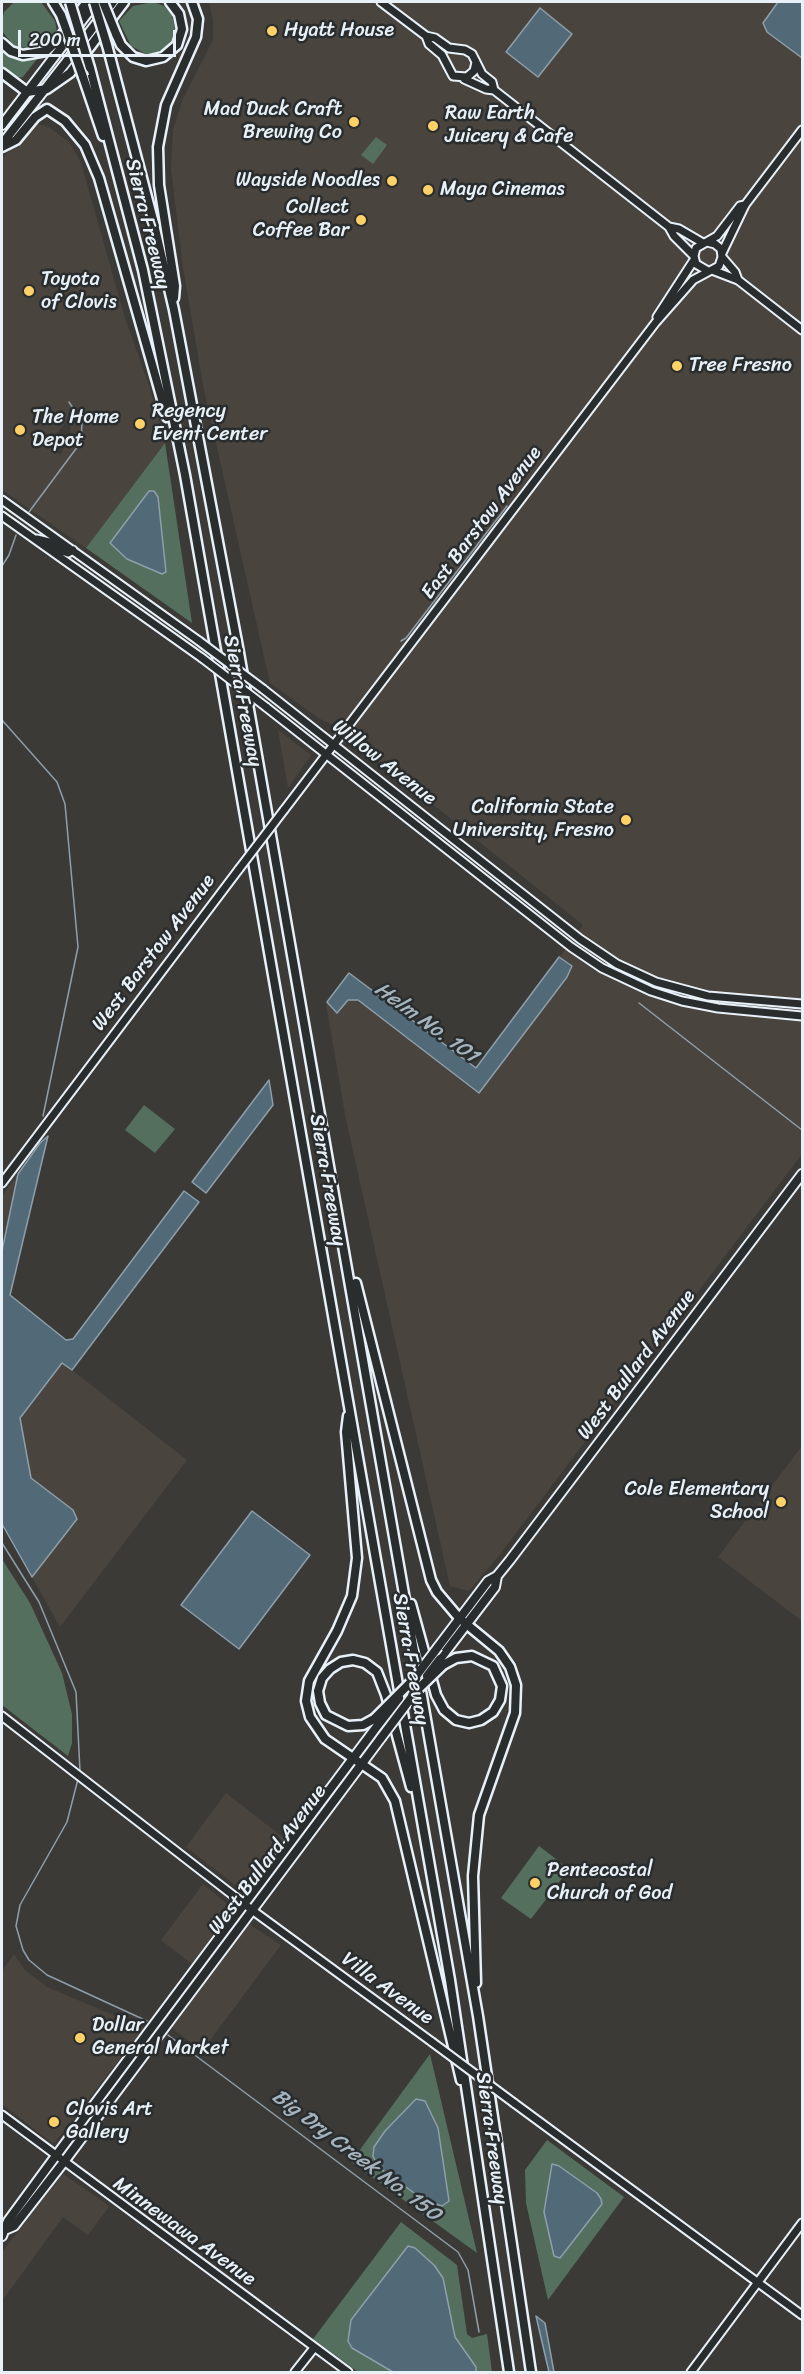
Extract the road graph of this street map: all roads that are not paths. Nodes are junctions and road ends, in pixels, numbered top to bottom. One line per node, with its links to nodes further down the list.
1 (53, 2): 25 (highway, bridge)
2 (70, 2): 25 (highway, Sierra Freeway, bridge)
3 (87, 2): 12 (highway)
4 (95, 2): 20 (main road); 32 (highway, Sierra Freeway, bridge)
5 (104, 2): 8 (highway, bridge)
6 (113, 2): 18 (main road)
7 (124, 2): 18 (highway)
8 (170, 2)
9 (192, 2): 32 (highway)
10 (381, 2): 11 (main road)
11 (426, 36): 13 (main road); 15 (main road)
12 (2, 44)
13 (461, 50): 14 (main road); 15 (main road)
14 (476, 62): 17 (main road); 19 (main road)
15 (447, 68): 17 (main road)
16 (2, 73): 20 (highway)
17 (462, 79): 19 (main road)
18 (47, 88): 20 (highway); 23 (main road)
19 (494, 90): 26 (main road)
20 (27, 92): 21 (main road)
21 (2, 125)
22 (802, 130): 24 (main road)
23 (2, 146): 35 (highway)
24 (745, 205): 27 (main road); 28 (main road)
25 (129, 213): 35 (highway, Sierra Freeway)
26 (669, 227): 27 (main road); 29 (main road)
27 (705, 243): 28 (main road); 29 (main road)
28 (722, 255): 30 (main road); 31 (main road)
29 (694, 258): 30 (main road); 33 (main road, East Barstow Avenue)
30 (710, 270): 31 (main road); 33 (main road, East Barstow Avenue)
31 (738, 280): 34 (main road)
32 (174, 310): 46 (highway, Sierra Freeway)
33 (656, 322): 40 (main road, East Barstow Avenue)
34 (802, 330)
35 (185, 475): 47 (highway, Sierra Freeway)
36 (2, 500): 39 (main road, Willow Avenue)
37 (2, 516): 38 (main road, Willow Avenue)
38 (35, 539): 39 (main road); 41 (main road, Willow Avenue, bridge)
39 (73, 550): 40 (main road, Willow Avenue, bridge)
40 (334, 744): 41 (main road, West Barstow Avenue); 42 (main road, Willow Avenue)
41 (327, 754): 43 (main road, Willow Avenue); 45 (main road, West Barstow Avenue, bridge)
42 (802, 1004)
43 (802, 1016)
44 (802, 1174): 49 (main road, West Bullard Avenue)
45 (2, 1183)
46 (343, 1237): 48 (highway, Sierra Freeway); 50 (highway)
47 (350, 1407): 57 (highway); 61 (highway, Sierra Freeway)
48 (396, 1548): 52 (highway); 65 (highway, Sierra Freeway)
49 (497, 1576): 50 (main road, West Bullard Avenue); 51 (main road, West Bullard Avenue)
50 (459, 1618): 51 (highway); 53 (main road, West Bullard Avenue, bridge)
51 (467, 1624): 52 (main road, West Bullard Avenue); 65 (highway)
52 (442, 1662): 54 (highway, bridge)
53 (413, 1680): 56 (highway, bridge)
54 (416, 1691): 58 (main road, West Bullard Avenue, bridge)
55 (2, 1716): 62 (main road, Villa Avenue)
56 (376, 1722): 57 (main road, West Bullard Avenue); 61 (highway)
57 (353, 1759): 58 (highway); 59 (main road, West Bullard Avenue)
58 (362, 1763): 60 (main road, West Bullard Avenue); 70 (highway)
59 (327, 1793): 60 (main road); 62 (main road, West Bullard Avenue)
60 (304, 1840): 63 (main road, West Bullard Avenue)
61 (424, 1840): 70 (highway, Sierra Freeway)
62 (244, 1904): 63 (main road, Villa Avenue); 64 (main road, West Bullard Avenue)
63 (252, 1910): 66 (main road, West Bullard Avenue); 75 (main road, Villa Avenue, bridge)
64 (165, 2010): 66 (main road); 67 (main road, West Bullard Avenue)
65 (478, 2016): 81 (highway, Sierra Freeway)
66 (142, 2056): 69 (main road, West Bullard Avenue)
67 (104, 2092): 69 (main road); 71 (main road, West Bullard Avenue)
68 (2, 2115): 71 (main road, Minnewawa Avenue)
69 (84, 2135): 72 (main road, West Bullard Avenue)
70 (475, 2140): 80 (highway, Sierra Freeway)
71 (55, 2157): 72 (main road, Minnewawa Avenue); 74 (main road, West Bullard Avenue)
72 (63, 2163): 74 (main road, West Bullard Avenue); 77 (main road, Minnewawa Avenue)
73 (802, 2223): 75 (main road)
74 (4, 2232)
75 (758, 2283): 76 (main road, Villa Avenue); 82 (main road)
76 (802, 2315)
77 (314, 2348): 78 (main road); 79 (main road, Minnewawa Avenue)
78 (295, 2373)
79 (348, 2373)
80 (509, 2373)
81 (531, 2373)
82 (692, 2373)

